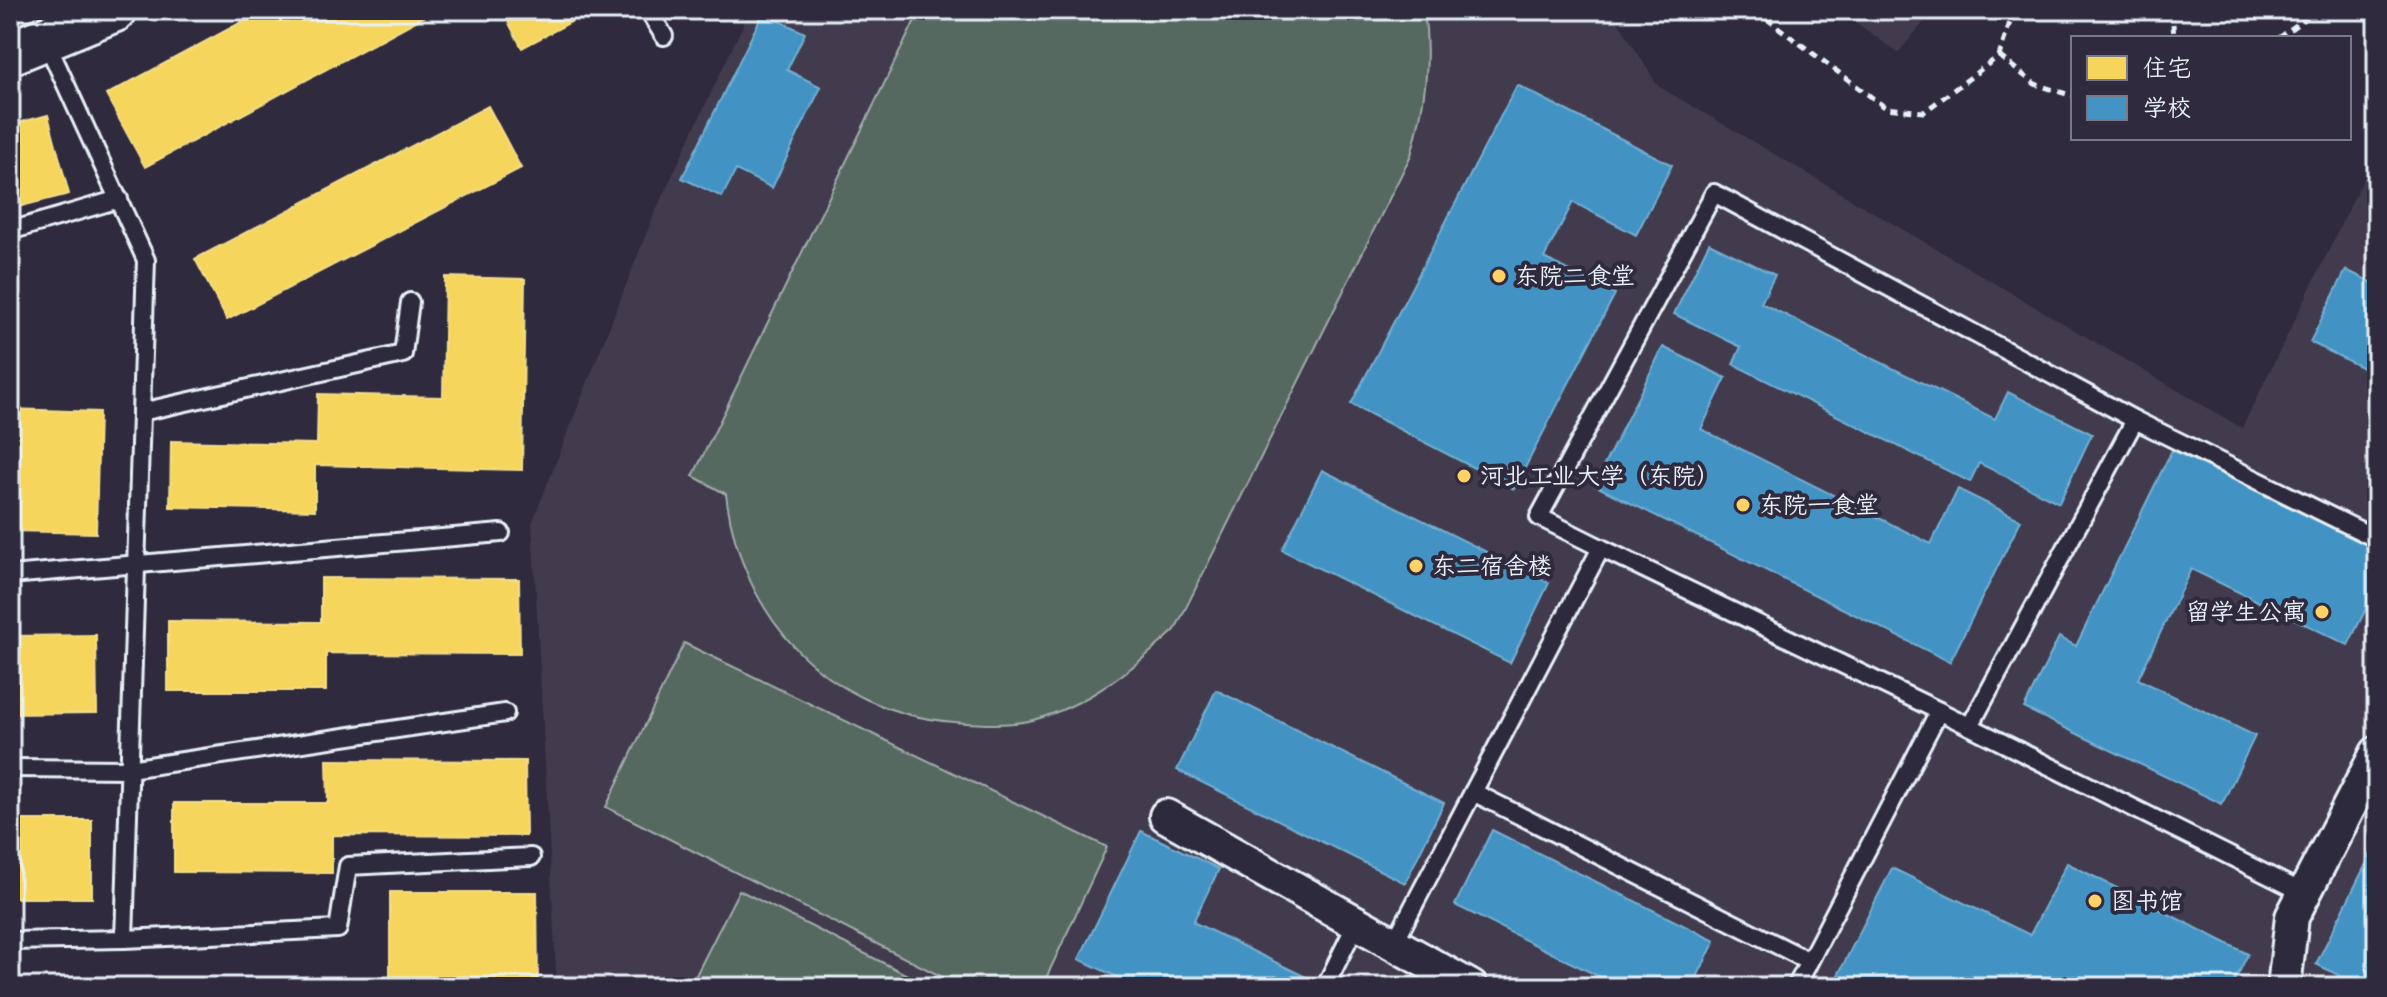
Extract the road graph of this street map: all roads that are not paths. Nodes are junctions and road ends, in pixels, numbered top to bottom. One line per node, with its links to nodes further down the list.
1 (115, 10): 4 (street)
2 (648, 10): 3 (lane)
3 (664, 36)
4 (27, 45): 5 (lane)
5 (119, 199): 6 (lane); 8 (lane)
6 (10, 231)
7 (410, 302): 8 (lane)
8 (141, 412): 13 (lane)
9 (2135, 420): 11 (lane); 12 (lane); 17 (lane)
10 (501, 533): 13 (lane)
11 (2377, 539)
12 (1601, 548): 15 (lane); 21 (lane)
13 (136, 564): 14 (lane); 20 (lane)
14 (10, 575)
15 (1939, 711): 17 (lane); 29 (lane)
16 (505, 713): 20 (lane)
17 (1970, 726): 24 (lane)
18 (2377, 753): 24 (street)
19 (10, 768): 20 (lane)
20 (129, 769): 26 (lane)
21 (1473, 792): 28 (lane); 29 (lane)
22 (1166, 816): 25 (street)
23 (531, 857): 26 (lane)
24 (2304, 893): 30 (street)
25 (1357, 922): 28 (street); 31 (lane)
26 (124, 939): 27 (lane)
27 (10, 941)
28 (1394, 943): 32 (street)
29 (1809, 961): 33 (lane)
30 (2283, 981): 34 (street)
31 (1325, 987)
32 (1471, 987)
33 (1796, 987)
34 (2312, 987)

